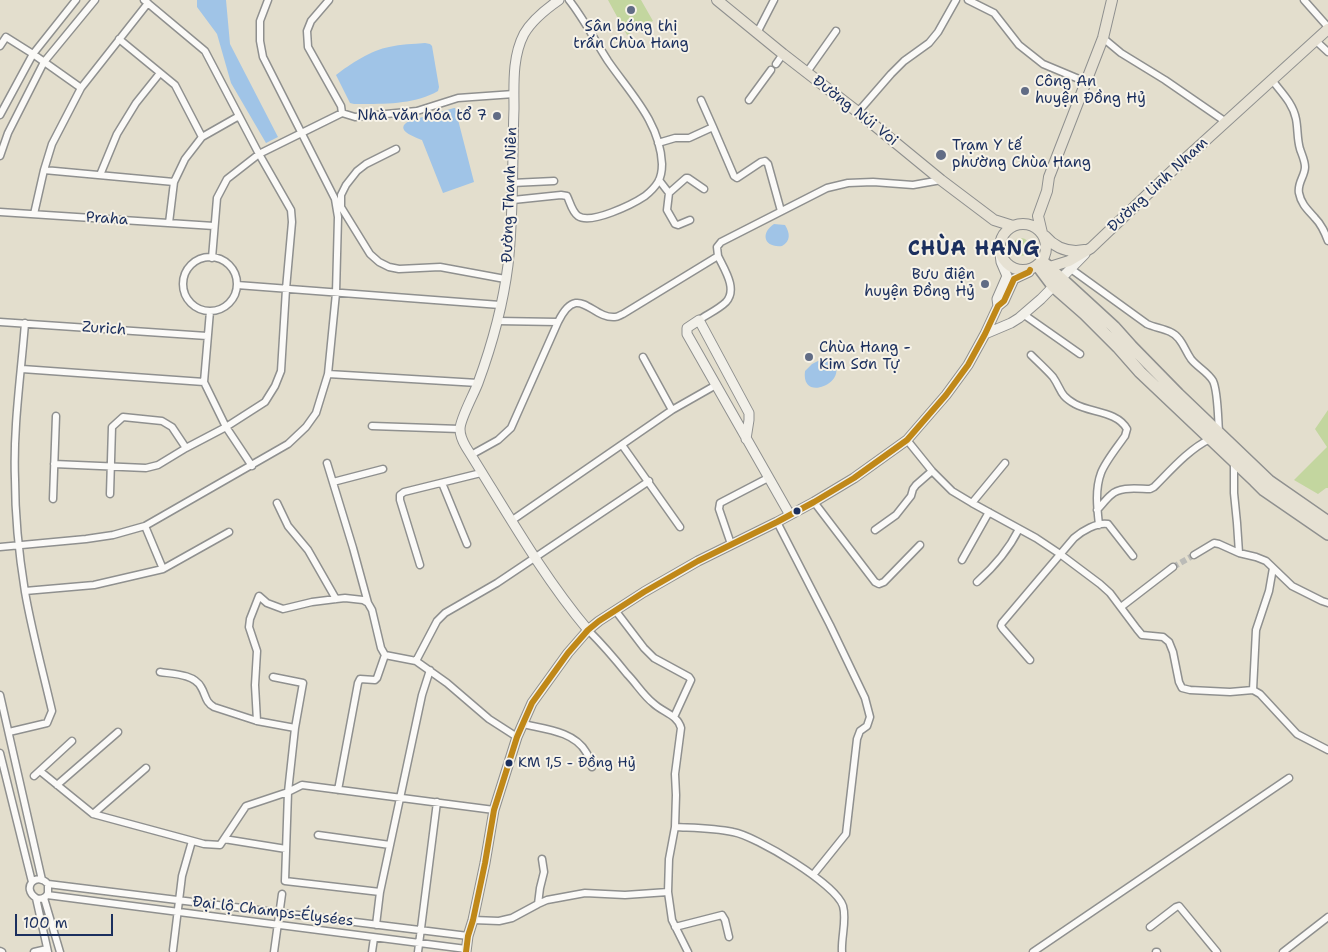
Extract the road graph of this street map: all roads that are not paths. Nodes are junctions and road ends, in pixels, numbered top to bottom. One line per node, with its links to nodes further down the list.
1 (76, 0): 22 (street)
2 (95, 0): 24 (street)
3 (268, 0): 41 (street)
4 (329, 0): 36 (street)
5 (559, 0): 32 (main road, Đường Thanh Niên)
6 (569, 0): 43 (street)
7 (717, 0): 16 (main road, Đường Núi Voi)
8 (774, 0): 16 (street)
9 (956, 0): 35 (street)
10 (970, 0): 30 (street)
11 (1112, 0): 17 (main road)
12 (1304, 0): 14 (street)
13 (146, 2): 18 (street); 38 (street)
14 (1328, 28): 19 (main road, Đường Linh Nham)
15 (836, 31): 27 (street)
16 (757, 33): 23 (main road, Đường Núi Voi)
17 (1103, 38): 30 (main road); 39 (street)
18 (119, 39): 28 (street); 31 (street)
19 (1316, 40): 21 (street); 29 (main road, Đường Linh Nham)
20 (0, 46): 22 (street)
21 (1328, 52)
22 (32, 54): 24 (street); 37 (street)
23 (783, 54): 25 (street); 27 (main road, Đường Núi Voi)
24 (44, 62): 31 (street); 46 (street)
25 (776, 64)
26 (771, 70): 34 (street)
27 (807, 72): 35 (main road, Đường Núi Voi)
28 (160, 73): 42 (street); 48 (street)
29 (1272, 80): 39 (main road, Đường Linh Nham); 67 (street)
30 (1086, 82): 49 (main road)
31 (81, 88): 47 (street)
32 (514, 94): 36 (street); 54 (main road, Đường Thanh Niên)
33 (700, 100): 40 (street)
34 (749, 100)
35 (858, 112): 51 (main road, Đường Núi Voi)
36 (342, 113): 41 (street)
37 (0, 116)
38 (240, 116): 42 (street); 45 (street)
39 (1226, 122): 68 (main road, Đường Linh Nham)
40 (713, 127): 43 (street); 58 (street)
41 (301, 133): 45 (street); 78 (street)
42 (202, 137): 53 (street)
43 (658, 143): 50 (street)
44 (396, 149): 74 (street)
45 (260, 154): 64 (street); 77 (street)
46 (0, 156)
47 (44, 170): 48 (street); 60 (street)
48 (100, 175): 53 (street)
49 (1049, 177): 65 (main road); 66 (main road)
50 (659, 180): 56 (street); 57 (street)
51 (940, 180): 58 (street); 62 (main road, Đường Núi Voi)
52 (554, 181): 54 (street)
53 (174, 182): 63 (street)
54 (512, 183): 57 (main road, Đường Thanh Niên)
55 (704, 189): 56 (street)
56 (669, 193): 61 (street)
57 (513, 200): 74 (main road, Đường Thanh Niên)
58 (781, 211): 70 (street)
59 (0, 212): 60 (street, Praha)
60 (34, 214): 63 (street, Praha)
61 (690, 220)
62 (994, 220): 65 (main road, Đường Núi Voi); 69 (main road)
63 (169, 223): 64 (street, Praha)
64 (214, 226): 71 (street)
65 (1014, 226): 66 (main road); 69 (main road)
66 (1042, 234): 68 (main road); 72 (main road)
67 (1328, 241)
68 (1091, 248): 72 (main road); 73 (main road, Đường Linh Nham)
69 (1000, 250): 72 (main road); 80 (main road)
70 (718, 256): 83 (street); 86 (street)
71 (212, 258): 76 (street); 81 (street)
72 (1039, 266): 75 (highway); 80 (main road)
73 (1071, 269): 75 (main road, Đường Linh Nham); 103 (street)
74 (505, 278): 79 (main road, Đường Thanh Niên)
75 (1057, 282): 82 (main road, Đường Linh Nham); 103 (highway)
76 (237, 286): 77 (street); 81 (street)
77 (286, 289): 78 (street); 101 (street)
78 (336, 293): 79 (street); 94 (street)
79 (500, 305): 84 (main road, Đường Thanh Niên)
80 (998, 306): 88 (main road)
81 (210, 311): 89 (street)
82 (1023, 314): 88 (main road, Đường Linh Nham); 91 (street)
83 (699, 320): 97 (main road); 104 (main road)
84 (497, 321): 86 (street); 96 (main road, Đường Thanh Niên)
85 (0, 322): 87 (street, Zurich)
86 (558, 322): 108 (street)
87 (25, 323): 89 (street, Zurich); 93 (street)
88 (985, 334): 105 (main road)
89 (208, 336): 95 (street)
90 (1031, 354): 127 (street)
91 (1080, 354)
92 (643, 357): 98 (street)
93 (22, 369): 95 (street); 140 (street)
94 (328, 374): 96 (street); 114 (street)
95 (204, 382): 101 (street)
96 (478, 383): 102 (main road, Đường Thanh Niên)
97 (716, 385): 98 (street); 104 (main road)
98 (672, 410): 106 (street)
99 (56, 416): 112 (street)
100 (372, 426): 102 (street)
101 (226, 427): 107 (street); 114 (street)
102 (460, 429): 108 (main road)
103 (1215, 437): 109 (highway); 127 (street); 132 (highway)
104 (746, 439): 118 (main road)
105 (908, 440): 116 (street); 124 (main road)
106 (622, 445): 119 (street); 130 (street)
107 (186, 448): 113 (street); 113 (street)
108 (471, 455): 117 (main road)
109 (1234, 462): 139 (highway); 145 (street)
110 (327, 463): 120 (street)
111 (1005, 463): 125 (street)
112 (54, 464): 113 (street); 123 (street)
113 (111, 466): 122 (street)
114 (252, 466): 134 (street)
115 (383, 469): 120 (street)
116 (932, 471): 125 (street); 137 (street)
117 (481, 473): 121 (street); 130 (main road)
118 (768, 478): 129 (main road); 142 (street)
119 (649, 481): 135 (street); 149 (street)
120 (333, 482): 159 (street)
121 (442, 483): 141 (street); 151 (street)
122 (110, 494)
123 (53, 499)
124 (814, 502): 129 (main road); 143 (street)
125 (972, 502): 128 (street)
126 (277, 503): 157 (street)
127 (1097, 510): 133 (street)
128 (989, 512): 136 (street); 150 (street)
129 (790, 515): 131 (main road)
130 (511, 521): 149 (main road)
131 (777, 522): 142 (main road); 200 (street)
132 (1328, 522)
133 (1099, 524): 146 (street); 148 (street)
134 (145, 526): 140 (street); 154 (street)
135 (680, 527)
136 (1019, 529): 146 (street); 155 (street)
137 (875, 530)
138 (229, 532): 154 (street)
139 (1328, 534)
140 (19, 544): 144 (street); 156 (street)
141 (467, 544)
142 (731, 544): 161 (main road)
143 (920, 545)
144 (0, 547)
145 (1238, 553): 147 (street); 153 (street)
146 (1060, 554): 160 (street); 165 (street)
147 (1194, 555)
148 (1133, 556)
149 (535, 558): 162 (main road); 164 (street)
150 (962, 560)
151 (420, 565)
152 (1174, 567): 160 (street)
153 (1273, 568): 158 (street); 169 (street)
154 (162, 569): 156 (street)
155 (977, 582)
156 (25, 591): 175 (street)
157 (336, 599): 159 (street); 172 (street)
158 (1328, 602)
159 (368, 603): 163 (street)
160 (1121, 607): 169 (street)
161 (615, 610): 162 (main road); 171 (street)
162 (588, 630): 171 (street); 173 (main road)
163 (385, 655): 164 (street); 187 (street)
164 (416, 660): 166 (street)
165 (1030, 660)
166 (430, 670): 177 (street); 189 (street)
167 (160, 672): 172 (street)
168 (273, 676): 174 (street)
169 (1253, 690): 179 (street)
170 (0, 695): 175 (street)
171 (674, 717): 193 (street)
172 (257, 721): 174 (street)
173 (523, 724): 177 (main road); 181 (street)
174 (295, 728): 188 (street)
175 (9, 732): 201 (street)
176 (118, 732): 186 (street)
177 (517, 737): 191 (main road)
178 (72, 741): 183 (street)
179 (1327, 748)
180 (0, 752): 202 (street)
181 (592, 767)
182 (146, 768): 192 (street)
183 (40, 771): 184 (street); 186 (street)
184 (34, 776)
185 (1289, 778): 234 (street)
186 (57, 785): 192 (street)
187 (338, 790): 188 (street); 189 (street)
188 (288, 792): 195 (street); 198 (street)
189 (400, 798): 190 (street); 197 (street)
190 (436, 802): 191 (street); 219 (street)
191 (494, 810): 214 (main road)
192 (93, 814): 196 (street)
193 (675, 827): 200 (street); 205 (street)
194 (318, 835): 197 (street)
195 (224, 839): 196 (street); 198 (street)
196 (192, 841): 209 (street)
197 (390, 845): 204 (street)
198 (286, 849): 204 (street)
199 (542, 859): 210 (street)
200 (814, 876): 233 (street)
201 (42, 880): 202 (street); 203 (street, Đại lộ Champs-Élysées)
202 (32, 882): 208 (street)
203 (48, 884): 207 (street); 209 (street, Đại lộ Champs-Élysées)
204 (380, 892): 216 (street)
205 (668, 892): 210 (street); 217 (street)
206 (282, 894): 212 (street)
207 (46, 896): 208 (street, Đại lộ Champs-Élysées); 211 (street, Đại lộ Champs-Élysées); 228 (street)
208 (36, 898): 224 (street)
209 (179, 901): 211 (street); 212 (street, Đại lộ Champs-Élysées)
210 (538, 904): 214 (street)
211 (177, 912): 215 (street, Đại lộ Champs-Élysées); 225 (street)
212 (279, 913): 215 (street); 216 (street, Đại lộ Champs-Élysées)
213 (1328, 917): 236 (street)
214 (473, 920): 220 (main road)
215 (277, 925): 222 (street, Đại lộ Champs-Élysées); 229 (street)
216 (376, 925): 219 (street, Đại lộ Champs-Élysées)
217 (675, 927): 221 (street); 232 (street)
218 (1150, 927): 235 (street)
219 (421, 930): 220 (street, Đại lộ Champs-Élysées); 223 (street)
220 (468, 936): 226 (main road)
221 (729, 937)
222 (374, 938): 223 (street, Đại lộ Champs-Élysées); 230 (street)
223 (419, 943): 226 (street, Đại lộ Champs-Élysées); 231 (street)
224 (48, 950): 227 (street)
225 (173, 950)
226 (466, 951)
227 (34, 952)
228 (60, 952)
229 (274, 952)
230 (372, 952)
231 (418, 952)
232 (688, 952)
233 (842, 952)
234 (1033, 952)
235 (1217, 952)
236 (1283, 952)

